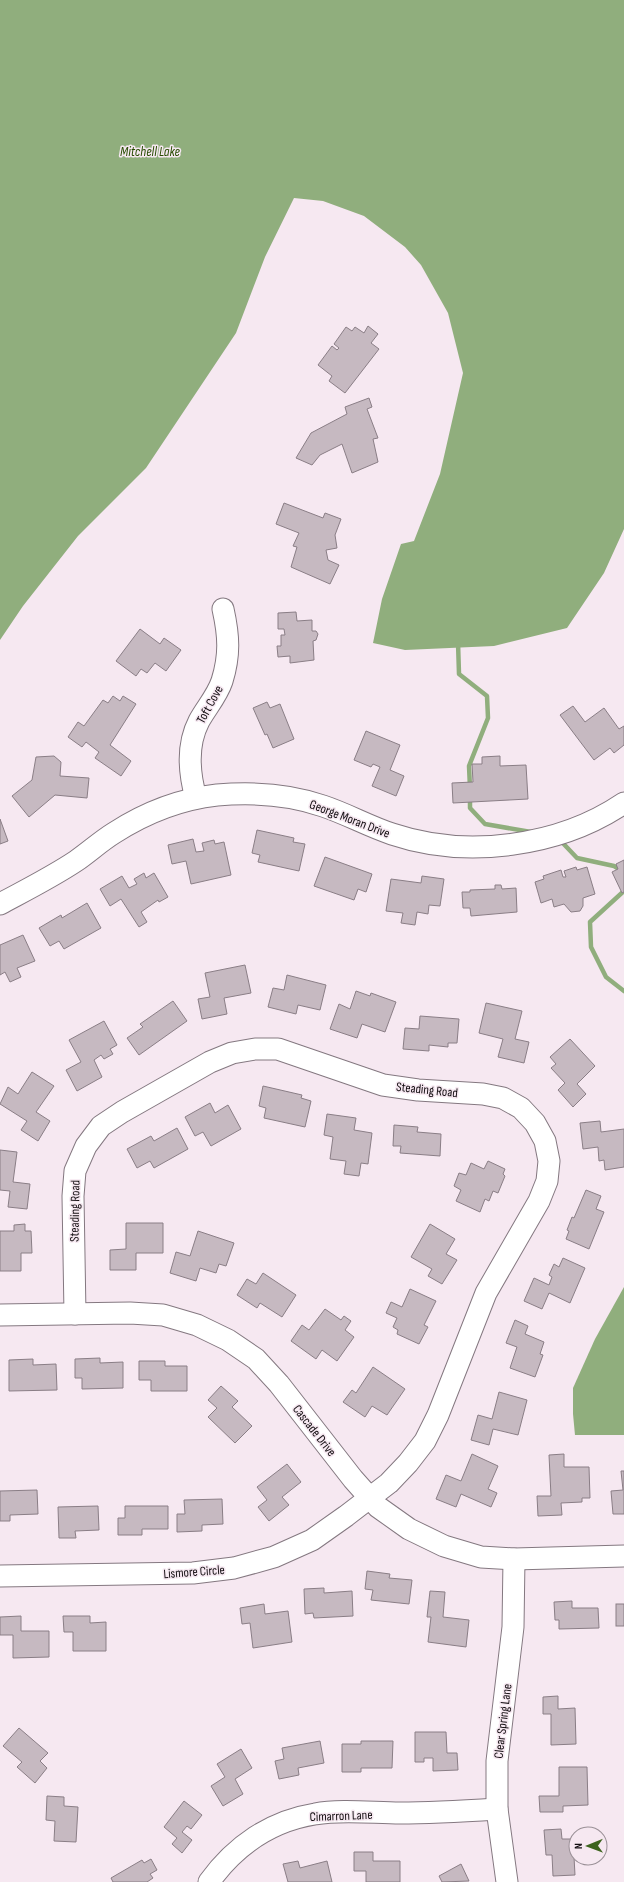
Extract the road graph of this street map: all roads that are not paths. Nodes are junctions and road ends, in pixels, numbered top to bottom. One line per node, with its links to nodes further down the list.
1 (223, 609): 2 (street, Toft Cove)
2 (196, 798): 3 (street, George Moran Drive); 4 (street, George Moran Drive)
3 (624, 803)
4 (0, 904)
5 (75, 1314): 6 (street, Cascade Drive); 7 (street, Cascade Drive); 7 (street, Steading Road)
6 (0, 1315)
7 (369, 1498): 9 (street, Cascade Drive); 10 (street, Lismore Circle)
8 (624, 1556): 9 (street, Cascade Drive)
9 (514, 1559): 11 (street, Clear Spring Lane)
10 (0, 1576)
11 (497, 1809): 12 (street, Cimarron Lane); 13 (street, Clear Spring Lane)
12 (209, 1882)
13 (507, 1882)

